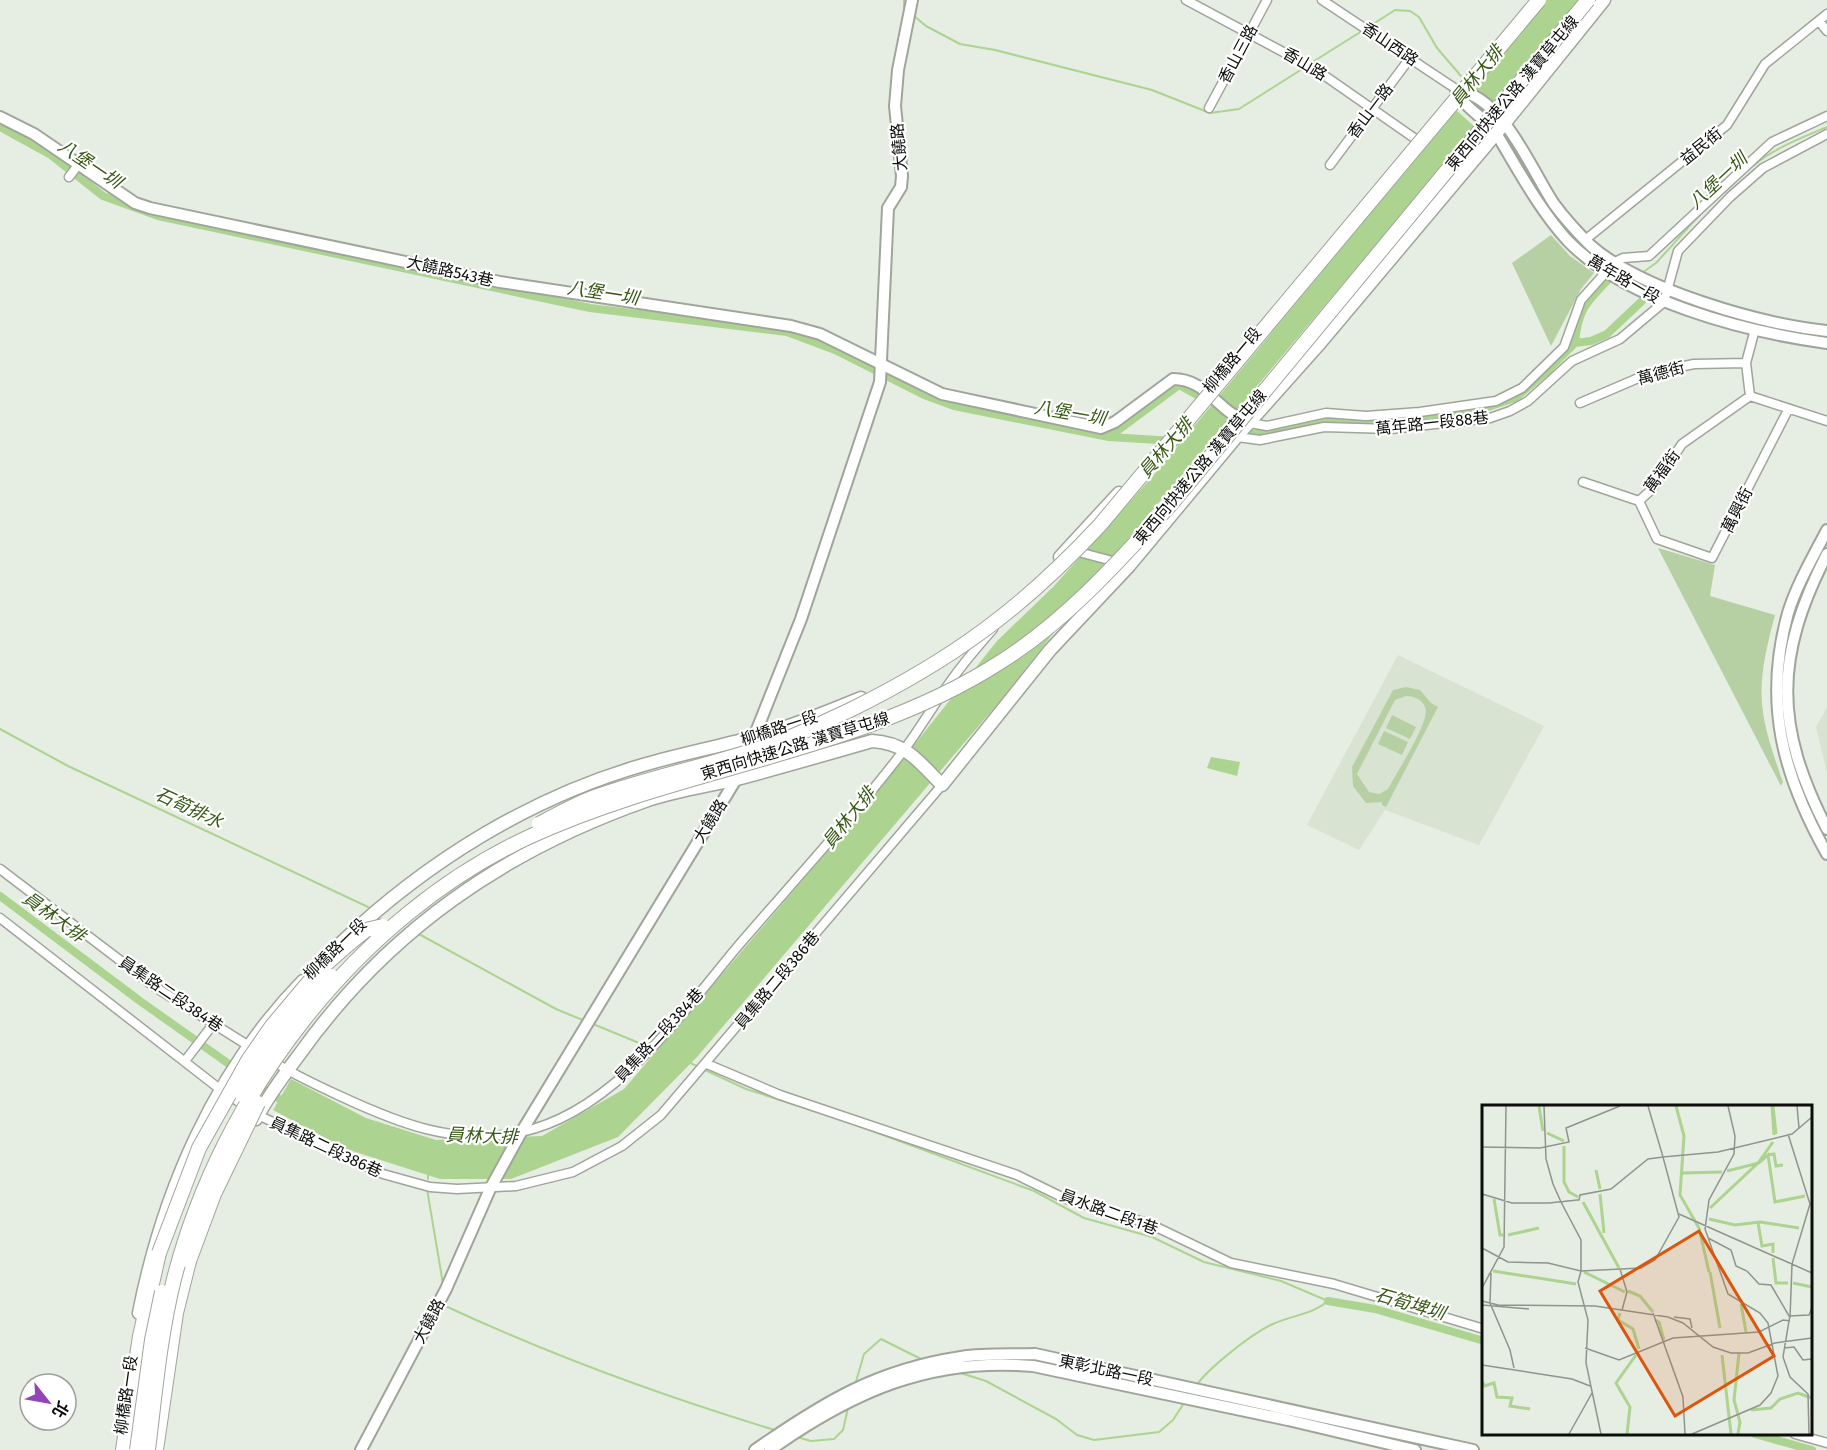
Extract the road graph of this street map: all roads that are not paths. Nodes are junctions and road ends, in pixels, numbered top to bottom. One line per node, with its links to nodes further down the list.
1 (912, 0): 34 (street, 大饒路)
2 (1186, 0): 12 (street, 香山路)
3 (1267, 0): 12 (street, 香山三路)
4 (1322, 0): 13 (street, 香山西路)
5 (1532, 0): 14 (main road, 柳橋路一段)
6 (1539, 0): 59 (highway, 東西向快速公路 漢寶草屯線, bridge)
7 (1588, 0): 59 (highway, 東西向快速公路 漢寶草屯線, bridge)
8 (1604, 0): 20 (main road)
9 (1827, 14): 10 (street, 益民街)
10 (1819, 21): 11 (street); 27 (street, 益民街)
11 (1827, 31)
12 (1249, 33): 15 (street, 香山三路); 16 (street, 香山路)
13 (1410, 58): 14 (street, 香山西路); 16 (street, 香山一路)
14 (1462, 94): 17 (street); 23 (main road, 柳橋路一段)
15 (1209, 108)
16 (1372, 109): 23 (street, 香山路); 25 (street, 香山一路)
17 (1489, 115): 20 (street, 萬年路一段); 21 (street, 萬年路一段)
18 (1827, 116): 28 (street)
19 (0, 117): 24 (street, 大饒路543巷)
20 (1505, 123): 21 (main road); 27 (street, 萬年路一段)
21 (1496, 133): 28 (street, 萬年路一段); 40 (main road)
22 (1827, 134): 29 (street)
23 (1417, 140): 36 (main road, 柳橋路一段)
24 (78, 165): 26 (street); 34 (street, 大饒路543巷)
25 (1330, 165)
26 (69, 177)
27 (1586, 240): 28 (street, 萬年路一段)
28 (1614, 269): 29 (street, 萬年路一段); 30 (street, 萬年路一段); 40 (street)
29 (1664, 288): 30 (street); 32 (street, 萬年路一段)
30 (1659, 300): 31 (street, 萬年路一段); 42 (street, 萬年路一段88巷)
31 (1755, 329): 33 (street, 萬年路一段); 35 (street)
32 (1827, 332)
33 (1827, 343)
34 (882, 363): 36 (street, 大饒路543巷); 51 (street, 大饒路)
35 (1746, 363): 37 (street); 38 (street, 萬德街)
36 (1210, 395): 40 (street); 47 (main road, 柳橋路一段)
37 (1750, 396): 39 (street); 44 (street, 萬福街)
38 (1580, 403)
39 (1788, 410): 41 (street); 46 (street, 萬興街)
40 (1245, 421): 42 (main road)
41 (1827, 421)
42 (1237, 436): 49 (main road)
43 (1583, 482): 44 (street)
44 (1639, 501): 46 (street, 萬福街)
45 (1827, 530): 56 (street)
46 (1657, 539)
47 (1067, 549): 49 (street); 50 (main road, 柳橋路一段)
48 (1827, 554): 55 (street)
49 (1129, 566): 54 (main road)
50 (1008, 606): 51 (main road, 柳橋路一段); 52 (street, 員集路二段384巷)
51 (755, 737): 53 (street, 大饒路); 61 (main road, 柳橋路一段)
52 (905, 748): 53 (main road); 54 (main road); 67 (street, 員集路二段384巷)
53 (737, 778): 64 (main road); 67 (street, 大饒路)
54 (942, 784): 63 (street, 員集路二段386巷)
55 (1827, 829)
56 (1827, 854)
57 (0, 869): 60 (street, 員集路二段384巷)
58 (0, 918): 62 (street, 員集路二段386巷)
59 (386, 928): 72 (highway, bridge); 73 (highway, 東西向快速公路 漢寶草屯線, bridge); 74 (highway, 東西向快速公路 漢寶草屯線, bridge); 75 (highway, bridge)
60 (211, 1025): 61 (street, 員集路二段384巷); 62 (street)
61 (246, 1049): 64 (street, 員集路二段384巷); 65 (main road, 柳橋路一段)
62 (187, 1058): 65 (street, 員集路二段386巷)
63 (707, 1064): 68 (street, 員集路二段386巷); 69 (street, 員水路二段1巷)
64 (285, 1074): 66 (main road); 67 (street, 員集路二段384巷)
65 (223, 1086): 66 (street, 員集路二段386巷); 72 (main road, 柳橋路一段)
66 (260, 1112): 68 (street, 員集路二段386巷); 76 (main road)
67 (520, 1134): 68 (street, 大饒路)
68 (493, 1184): 77 (street, 大饒路)
69 (1482, 1328)
70 (1799, 1435): 71 (street)
71 (1827, 1443)
72 (121, 1450)
73 (137, 1450)
74 (147, 1450)
75 (156, 1450)
76 (161, 1450)
77 (361, 1450)
78 (755, 1450): 81 (street, 東彰北路一段)
79 (770, 1450): 80 (street, 東彰北路一段)
80 (1415, 1450)
81 (1473, 1450)

